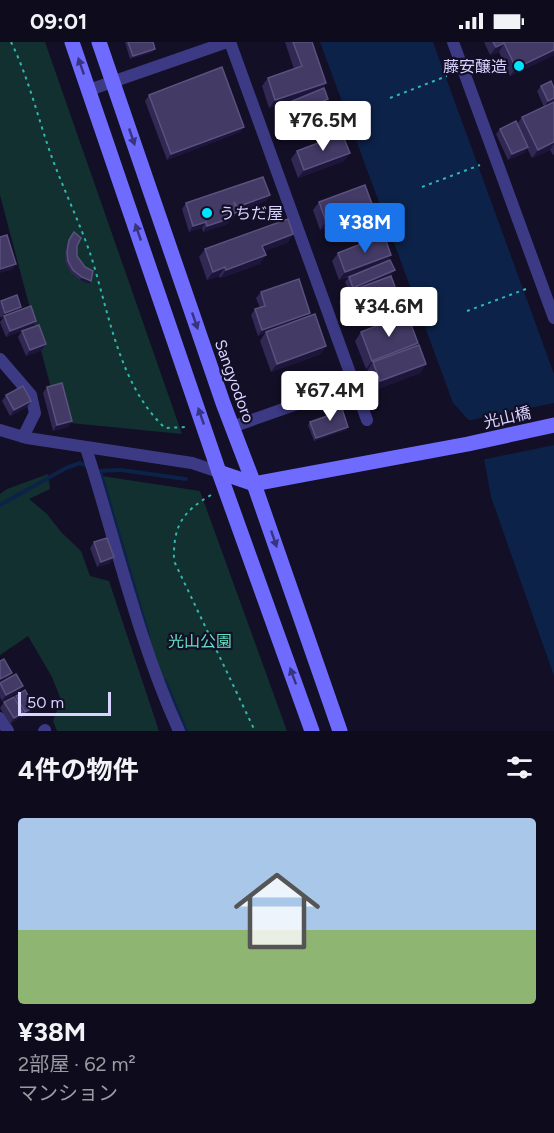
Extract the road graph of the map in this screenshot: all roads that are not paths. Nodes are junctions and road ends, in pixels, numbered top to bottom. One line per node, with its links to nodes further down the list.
1 (72, 42): 6 (main road, one-way to 1)
2 (99, 42): 5 (main road, Sangyodoro)
3 (229, 42): 5 (street); 9 (street)
4 (453, 42): 7 (street)
5 (112, 81): 6 (street); 12 (main road, Sangyodoro, one-way to 12)
6 (89, 90): 16 (main road, one-way to 6)
7 (554, 318)
8 (0, 359): 14 (street)
9 (354, 384): 10 (street); 12 (street)
10 (367, 420)
11 (554, 425): 17 (main road, 光山橋)
12 (232, 427): 17 (main road, Sangyodoro)
13 (0, 430): 14 (street)
14 (23, 437): 15 (street)
15 (88, 454): 16 (street); 20 (street)
16 (219, 472): 17 (main road); 21 (main road, one-way to 16)
17 (254, 484): 22 (main road, Sangyodoro, one-way to 22)
18 (0, 718): 19 (street)
19 (8, 731)
20 (180, 731)
21 (312, 731)
22 (340, 731)

